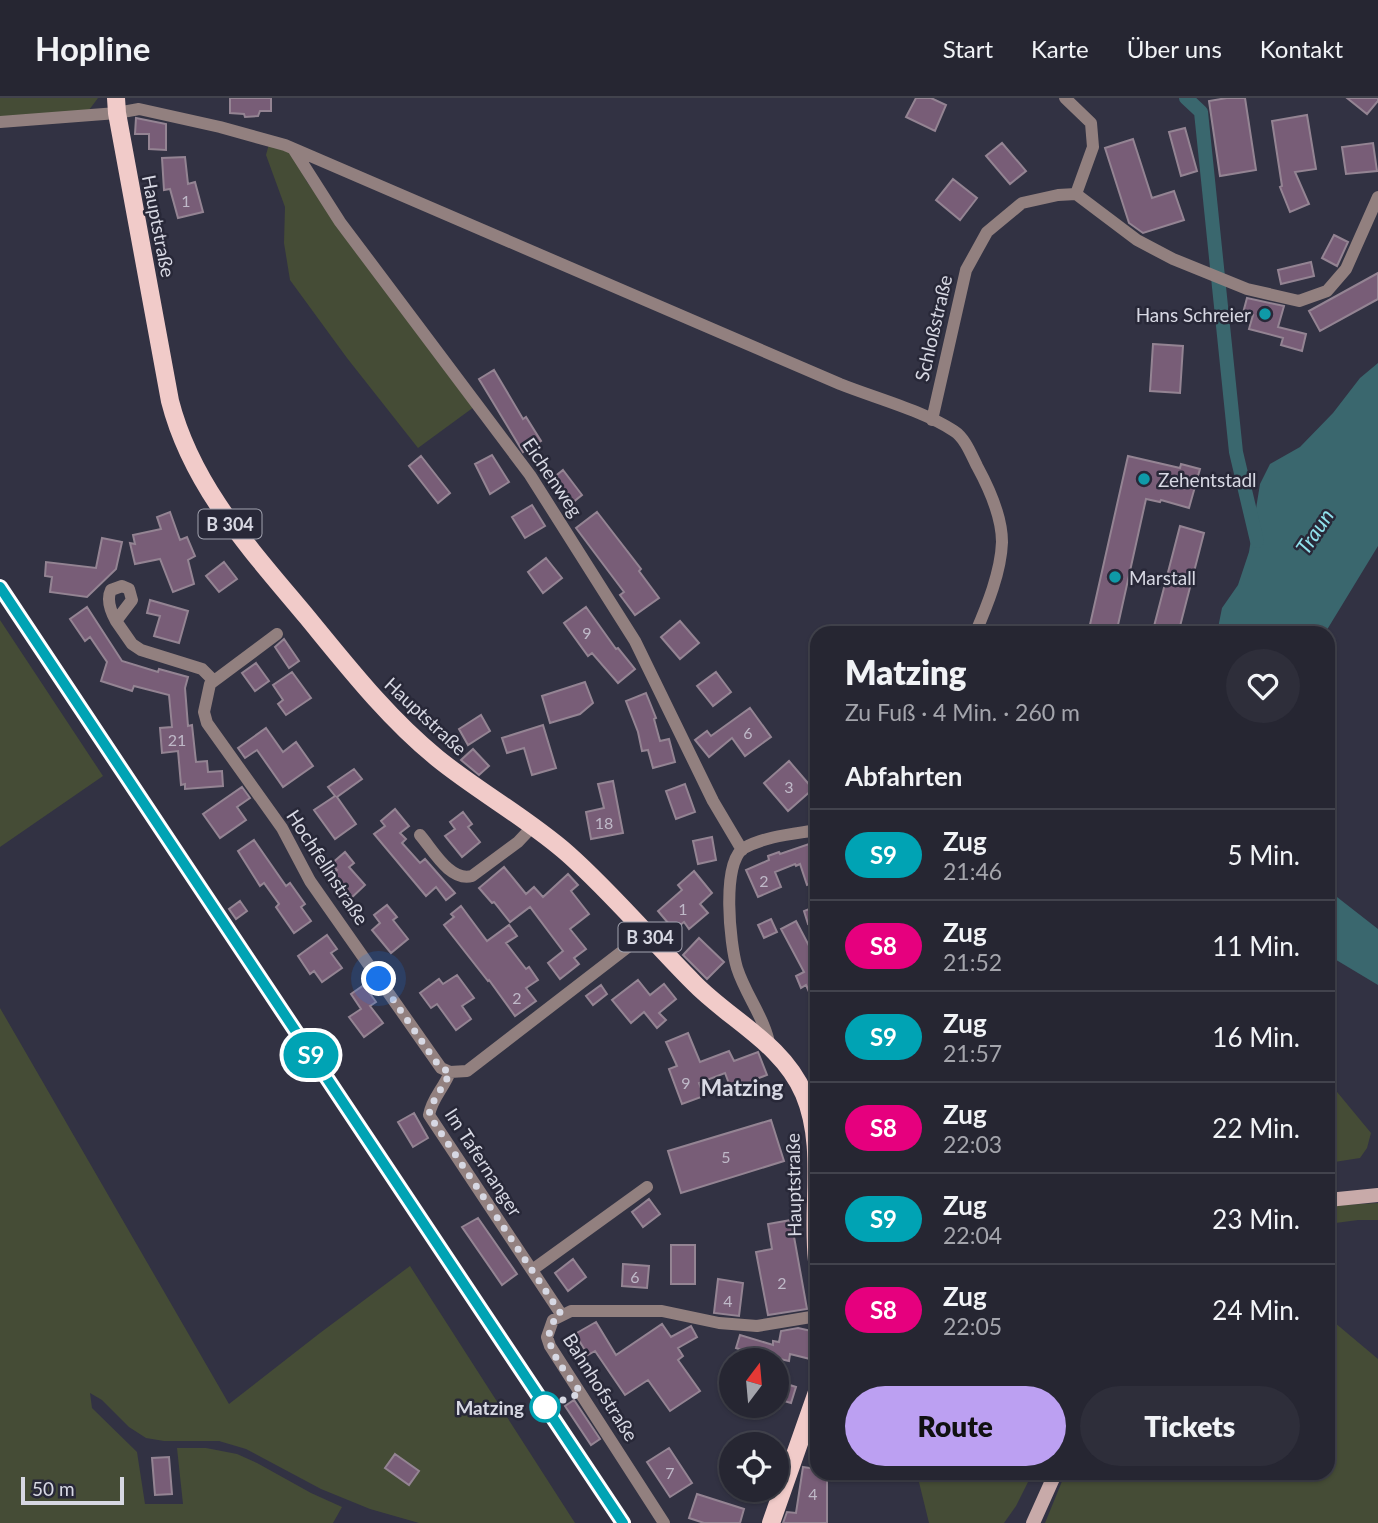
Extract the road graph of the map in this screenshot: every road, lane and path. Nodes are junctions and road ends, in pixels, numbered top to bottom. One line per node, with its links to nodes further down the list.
1 (1065, 98): 5 (street)
2 (116, 106): 3 (street); 4 (street); 12 (main road, Hauptstraße / B 304)
3 (0, 122)
4 (295, 150): 7 (street); 15 (street, Eichenweg)
5 (1076, 194): 6 (street); 7 (street, Schloßstraße)
6 (1378, 197)
7 (932, 420): 9 (street)
8 (116, 621): 11 (street)
9 (978, 626)
10 (277, 634): 11 (street)
11 (213, 680): 18 (street, Hochfellnstraße)
12 (533, 826): 14 (street); 16 (main road, Hauptstraße / B 304)
13 (810, 831): 15 (street)
14 (420, 835)
15 (742, 850): 17 (street)
16 (646, 933): 17 (main road, Hauptstraße / B 304); 18 (street)
17 (769, 1047): 19 (main road, Hauptstraße / B 304)
18 (450, 1072): 23 (street, Im Tafernanger)
19 (810, 1115)
20 (647, 1187): 23 (street)
21 (1378, 1195): 22 (main road)
22 (1335, 1199)
23 (532, 1270): 24 (street, Im Tafernanger)
24 (561, 1314): 25 (street, Bahnhofstraße); 28 (street, Bahnhofstraße)
25 (810, 1317)
26 (810, 1412): 29 (main road)
27 (1052, 1480): 30 (main road)
28 (664, 1523)
29 (772, 1523)
30 (1033, 1523)

